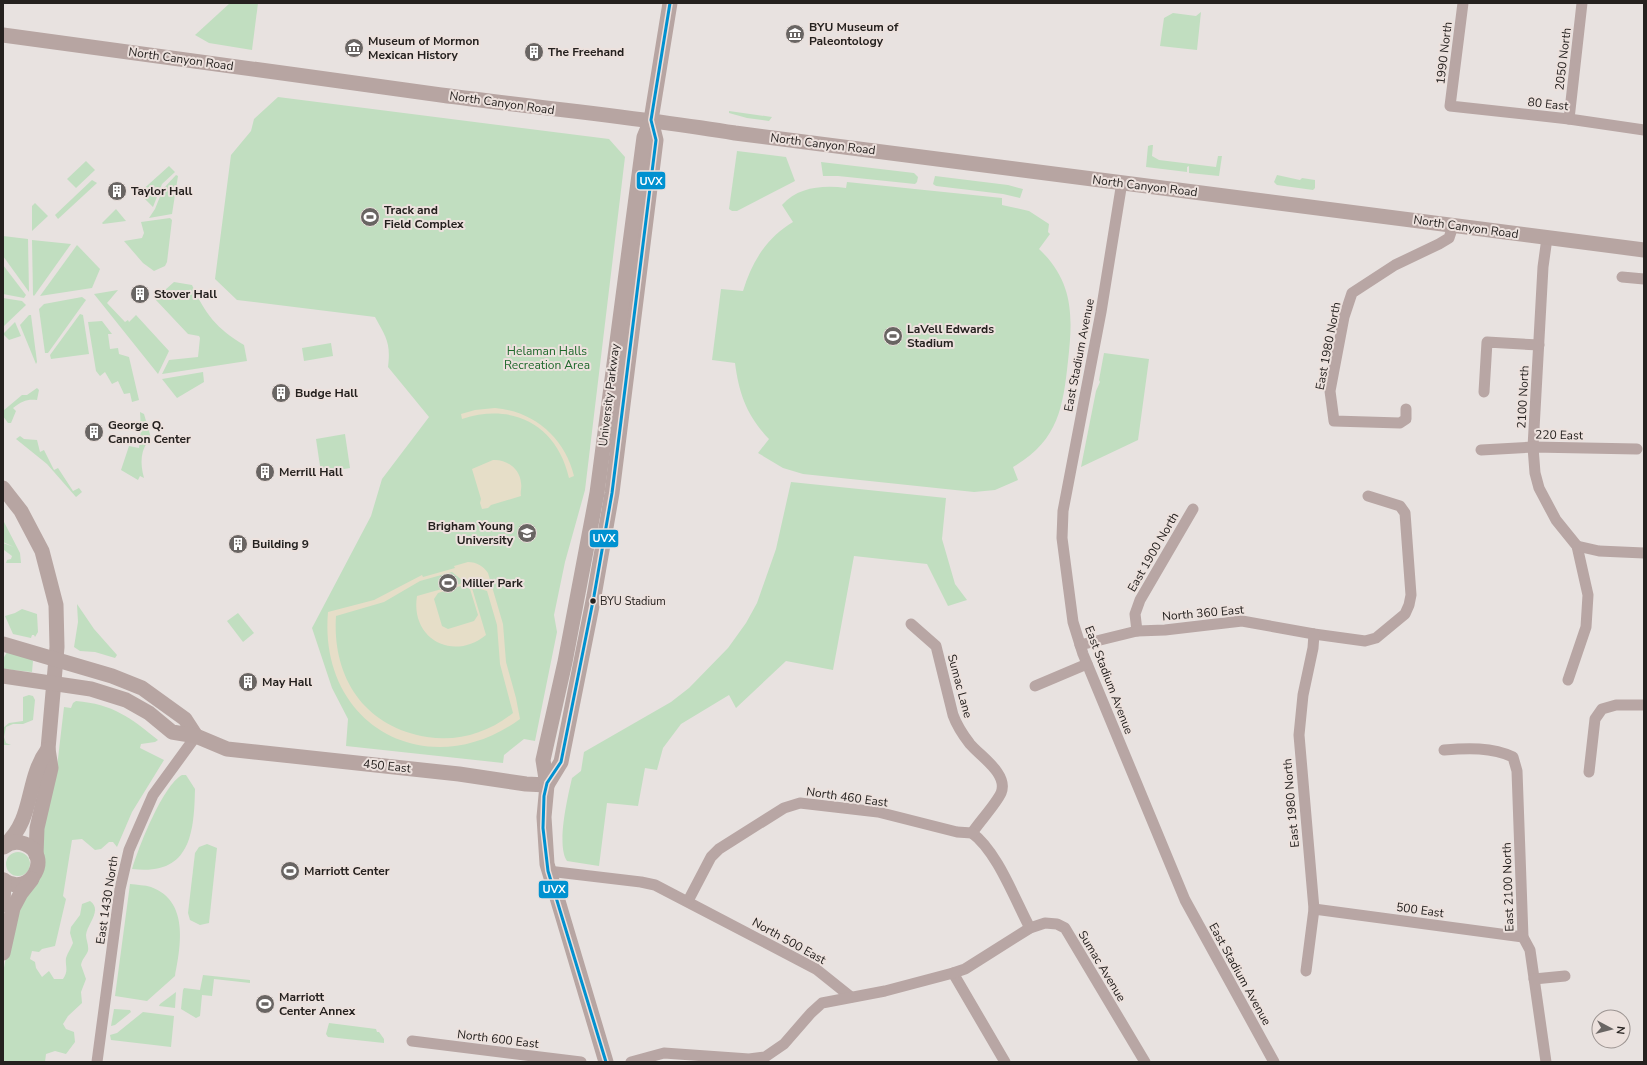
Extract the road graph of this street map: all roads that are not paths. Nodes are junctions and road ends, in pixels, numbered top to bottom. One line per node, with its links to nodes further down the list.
1 (670, 3): 7 (main road, University Parkway)
2 (1463, 3): 5 (street, 1990 North)
3 (1582, 3): 6 (street, 2050 North)
4 (3, 35): 7 (main road, North Canyon Road)
5 (1450, 106): 6 (street, 80 East)
6 (1569, 119): 8 (street, 80 East)
7 (651, 120): 9 (main road, North Canyon Road); 43 (main road, University Parkway); 43 (main road, University Parkway)
8 (1644, 130)
9 (1122, 182): 10 (main road, North Canyon Road); 29 (street, East Stadium Avenue)
10 (1453, 226): 11 (main road, North Canyon Road); 17 (street, East 1980 North)
11 (1546, 238): 12 (main road, North Canyon Road); 15 (street, 2100 North)
12 (1644, 250)
13 (1622, 276): 14 (street)
14 (1644, 279)
15 (1539, 345): 16 (street); 18 (street, 2100 North)
16 (1484, 392)
17 (1406, 409)
18 (1533, 447): 19 (street, 220 East); 20 (street, 220 East); 24 (street, 2100 North)
19 (1637, 449)
20 (1481, 450)
21 (3, 488): 31 (main road)
22 (1368, 496): 28 (street, North 360 East)
23 (1193, 509): 27 (street, East 1900 North)
24 (1577, 546): 25 (street); 34 (street)
25 (1644, 553)
26 (911, 624): 45 (street, Sumac Lane)
27 (1137, 631): 28 (street, North 360 East); 29 (street, North 360 East)
28 (1314, 634): 53 (street, East 1980 North)
29 (1080, 645): 32 (street, East Stadium Avenue)
30 (4, 648): 31 (main road)
31 (57, 660): 35 (main road); 38 (main road)
32 (1087, 664): 36 (street); 69 (street, East Stadium Avenue)
33 (3, 676): 35 (main road, 450 East)
34 (1568, 680)
35 (55, 684): 38 (main road, 450 East); 39 (main road)
36 (1035, 686)
37 (1644, 705): 41 (street)
38 (196, 736): 43 (main road, 450 East); 63 (street, East 1430 North)
39 (48, 749): 42 (main road); 44 (main road)
40 (1444, 750): 55 (street, East 2100 North)
41 (1589, 772)
42 (34, 778): 44 (main road); 46 (main road)
43 (546, 785): 48 (main road, University Parkway)
44 (40, 818): 47 (main road)
45 (972, 833): 51 (street, North 460 East); 54 (street)
46 (4, 846): 47 (main road)
47 (36, 855): 49 (main road)
48 (548, 870): 51 (street, North 500 East); 65 (main road, University Parkway)
49 (32, 878): 50 (main road); 56 (main road)
50 (4, 880): 52 (main road)
51 (688, 901): 61 (street, North 500 East)
52 (3, 905)
53 (1314, 909): 55 (street, 500 East); 57 (street, East 1980 North)
54 (1030, 928): 58 (street); 68 (street, Sumac Avenue)
55 (1523, 937): 60 (street, East 2100 North)
56 (3, 953)
57 (1306, 971)
58 (953, 973): 61 (street); 67 (street)
59 (1565, 976): 60 (street)
60 (1534, 979): 70 (street, East 2100 North)
61 (851, 997): 66 (street)
62 (412, 1041): 64 (street, North 600 East)
63 (97, 1062)
64 (581, 1062)
65 (606, 1062)
66 (631, 1062)
67 (1005, 1062)
68 (1145, 1062)
69 (1274, 1062)
70 (1546, 1062)

